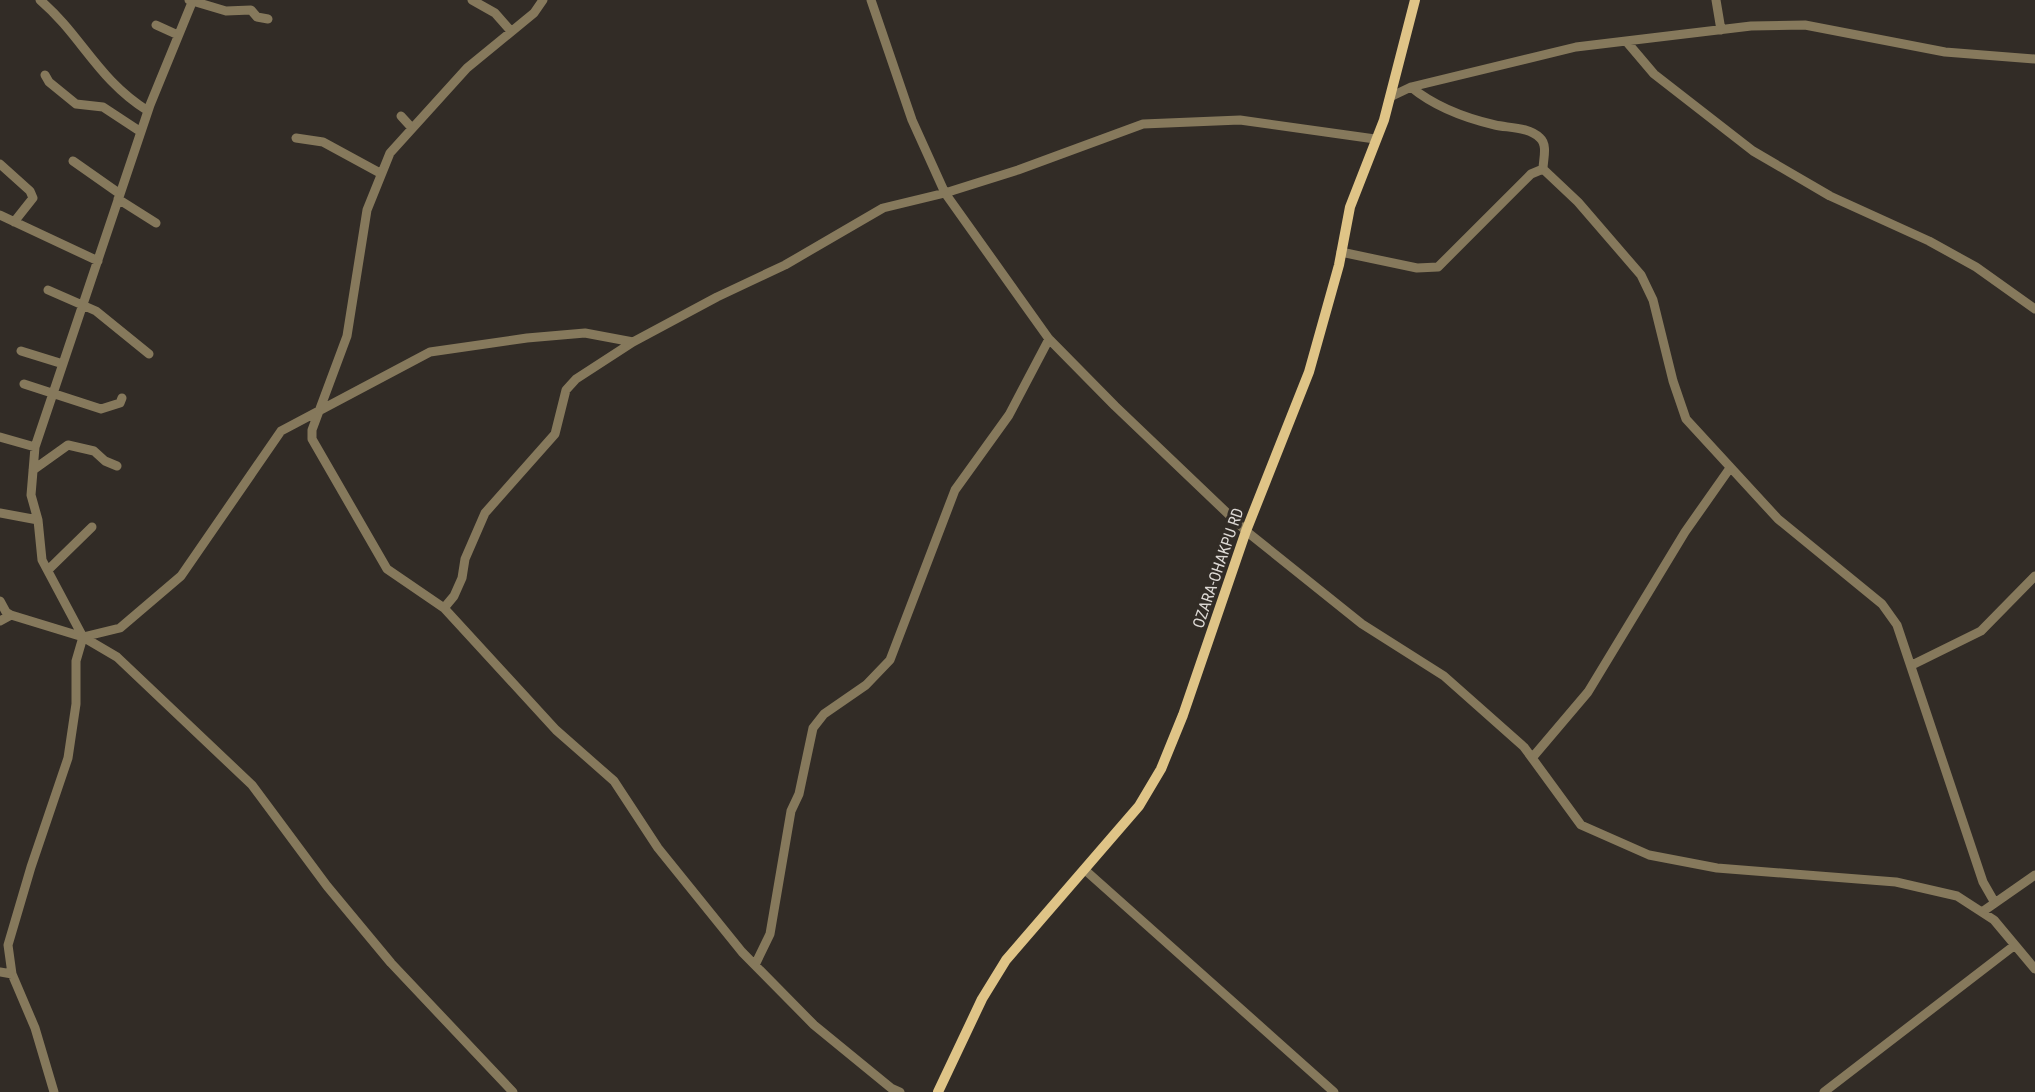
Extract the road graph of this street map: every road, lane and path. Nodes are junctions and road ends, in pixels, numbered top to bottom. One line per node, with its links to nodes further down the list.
1 (192, 0): 8 (street); 12 (street)
2 (472, 0): 10 (street)
3 (543, 0): 10 (street)
4 (872, 0): 28 (street)
5 (1415, 0): 17 (main road, OZARA-OHAKPU RD)
6 (1716, 0): 11 (street)
7 (43, 1): 18 (street)
8 (268, 19)
9 (156, 25): 12 (street)
10 (510, 30): 20 (street)
11 (1721, 30): 13 (street); 14 (street)
12 (178, 35): 18 (street)
13 (1626, 41): 16 (street); 37 (street)
14 (2035, 59)
15 (45, 75): 21 (street)
16 (1411, 87): 17 (street); 26 (street)
17 (1390, 97): 23 (main road, OZARA-OHAKPU RD)
18 (148, 111): 21 (street)
19 (401, 116): 20 (street)
20 (411, 127): 27 (street)
21 (141, 132): 29 (street)
22 (297, 138): 27 (street)
23 (1375, 139): 28 (street); 33 (main road, OZARA-OHAKPU RD)
24 (73, 161): 29 (street)
25 (1, 168): 31 (street)
26 (1543, 169): 33 (street); 50 (street)
27 (380, 173): 46 (street)
28 (945, 193): 38 (street); 39 (street)
29 (119, 196): 32 (street); 34 (street)
30 (0, 215): 31 (street)
31 (14, 222): 34 (street)
32 (156, 223)
33 (1341, 252): 55 (main road, OZARA-OHAKPU RD)
34 (98, 261): 36 (street)
35 (48, 290): 36 (street)
36 (83, 307): 41 (street); 42 (street)
37 (2035, 309)
38 (1049, 339): 55 (street); 70 (street)
39 (633, 342): 46 (street); 59 (street)
40 (21, 351): 42 (street)
41 (148, 354)
42 (63, 364): 44 (street)
43 (24, 384): 44 (street)
44 (54, 393): 45 (street); 48 (street)
45 (122, 398)
46 (319, 411): 59 (street); 62 (street)
47 (0, 437): 48 (street)
48 (34, 447): 51 (street)
49 (117, 466): 51 (street)
50 (1731, 468): 63 (street); 64 (street)
51 (33, 470): 53 (street)
52 (0, 513): 53 (street)
53 (38, 520): 56 (street)
54 (92, 527): 56 (street)
55 (1245, 531): 64 (street); 65 (main road, OZARA-OHAKPU RD)
56 (48, 570): 62 (street)
57 (2035, 576): 63 (street)
58 (0, 601): 60 (street)
59 (444, 608): 70 (street)
60 (11, 615): 61 (street); 62 (street)
61 (0, 621)
62 (83, 637): 73 (street); 75 (street)
63 (1912, 665): 67 (street)
64 (1532, 758): 68 (street)
65 (1085, 870): 77 (main road, OZARA-OHAKPU RD); 78 (street)
66 (2035, 875): 67 (street)
67 (1995, 903): 68 (street)
68 (1982, 912): 69 (street)
69 (2015, 945): 71 (street); 79 (street)
70 (755, 964): 76 (street)
71 (2035, 969)
72 (0, 972): 73 (street)
73 (12, 974): 74 (street)
74 (54, 1092)
75 (513, 1092)
76 (900, 1092)
77 (939, 1092)
78 (1334, 1092)
79 (1824, 1092)

